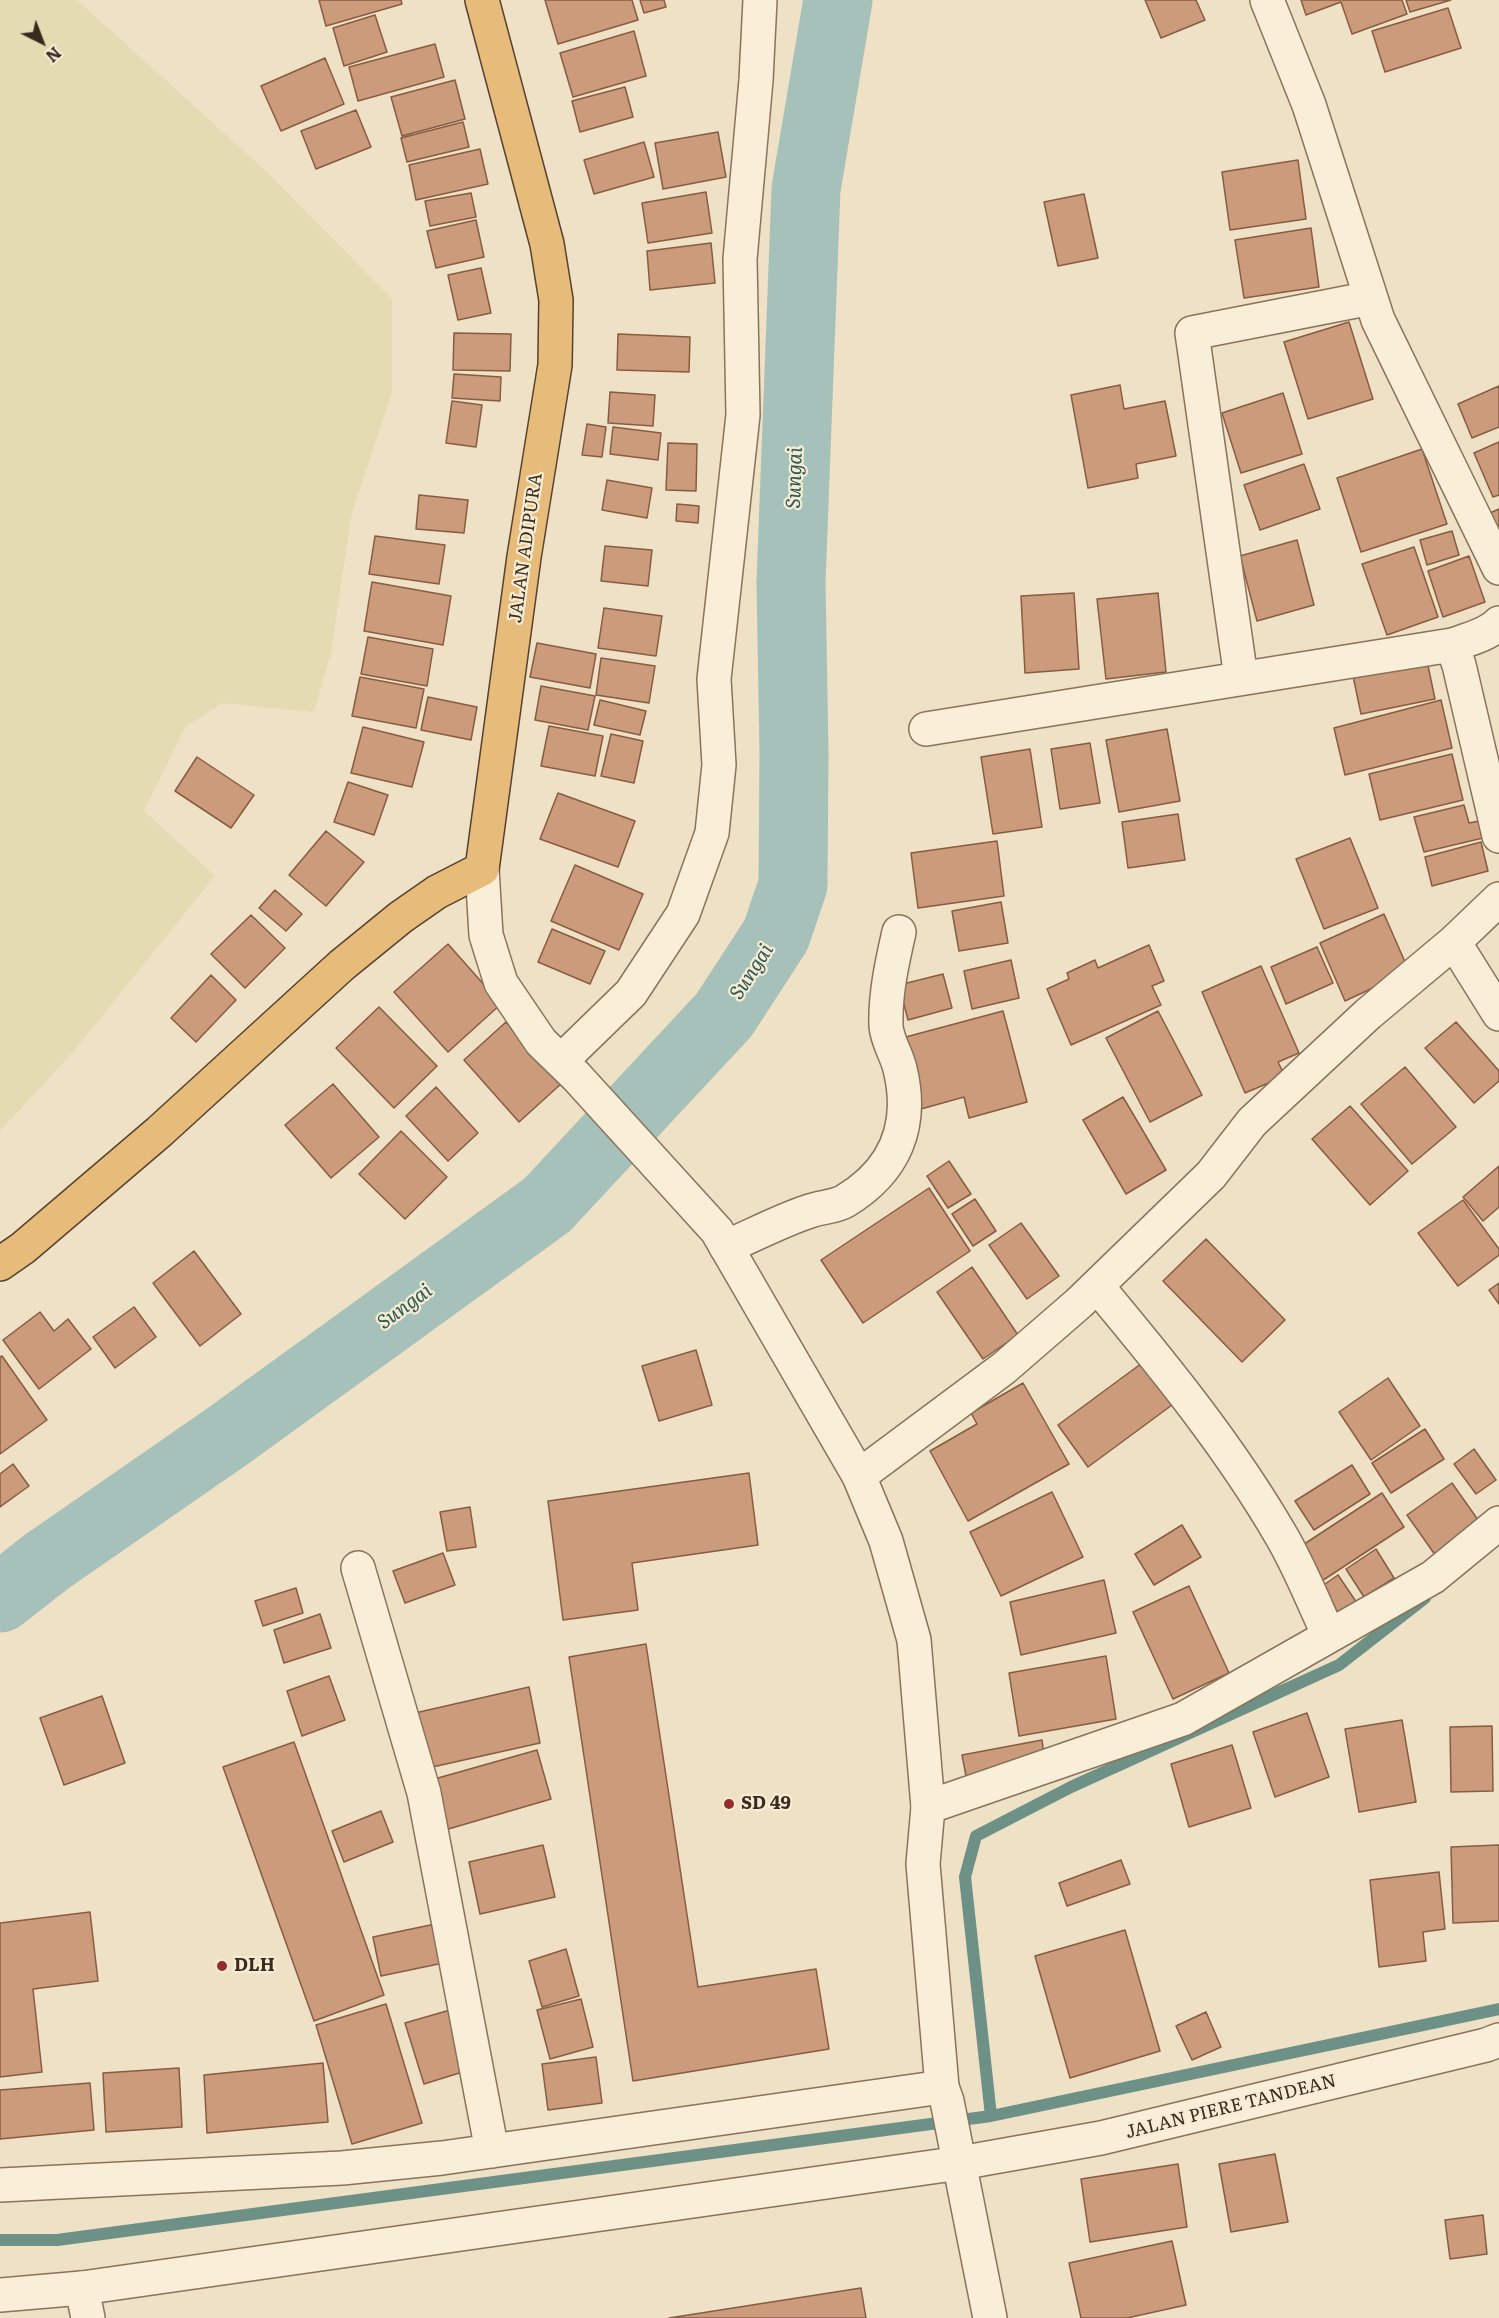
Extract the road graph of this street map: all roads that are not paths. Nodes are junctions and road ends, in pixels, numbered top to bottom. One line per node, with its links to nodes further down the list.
1 (482, 0): 11 (highway, JALAN ADIPURA)
2 (760, 0): 16 (street)
3 (1267, 0): 4 (street)
4 (1371, 298): 5 (street); 8 (street)
5 (1499, 568)
6 (1499, 623): 7 (street)
7 (1452, 645): 8 (street); 10 (street)
8 (1241, 678): 9 (street)
9 (926, 729)
10 (1499, 836)
11 (482, 869): 16 (street, JALAN ADIPURA); 18 (highway)
12 (1499, 899): 14 (street)
13 (899, 932): 17 (street)
14 (1454, 942): 15 (street); 19 (street)
15 (1499, 1014)
16 (568, 1069): 17 (street, JALAN ADIPURA)
17 (722, 1239): 20 (street, JALAN ADIPURA)
18 (0, 1264)
19 (1098, 1286): 20 (street); 23 (street)
20 (859, 1476): 24 (street, JALAN ADIPURA)
21 (1499, 1523): 23 (street)
22 (358, 1568): 27 (street)
23 (1329, 1636): 24 (street)
24 (928, 1807): 26 (street, JALAN ADIPURA)
25 (1499, 2040): 28 (street, JALAN PIERE TANDEAN)
26 (945, 2094): 27 (street); 28 (street, JALAN ADIPURA)
27 (492, 2151): 29 (street)
28 (958, 2154): 31 (street, JALAN PIERE TANDEAN); 32 (street, JALAN ADIPURA)
29 (0, 2185)
30 (0, 2295): 31 (street, JALAN PIERE TANDEAN)
31 (85, 2303)
32 (990, 2318)

